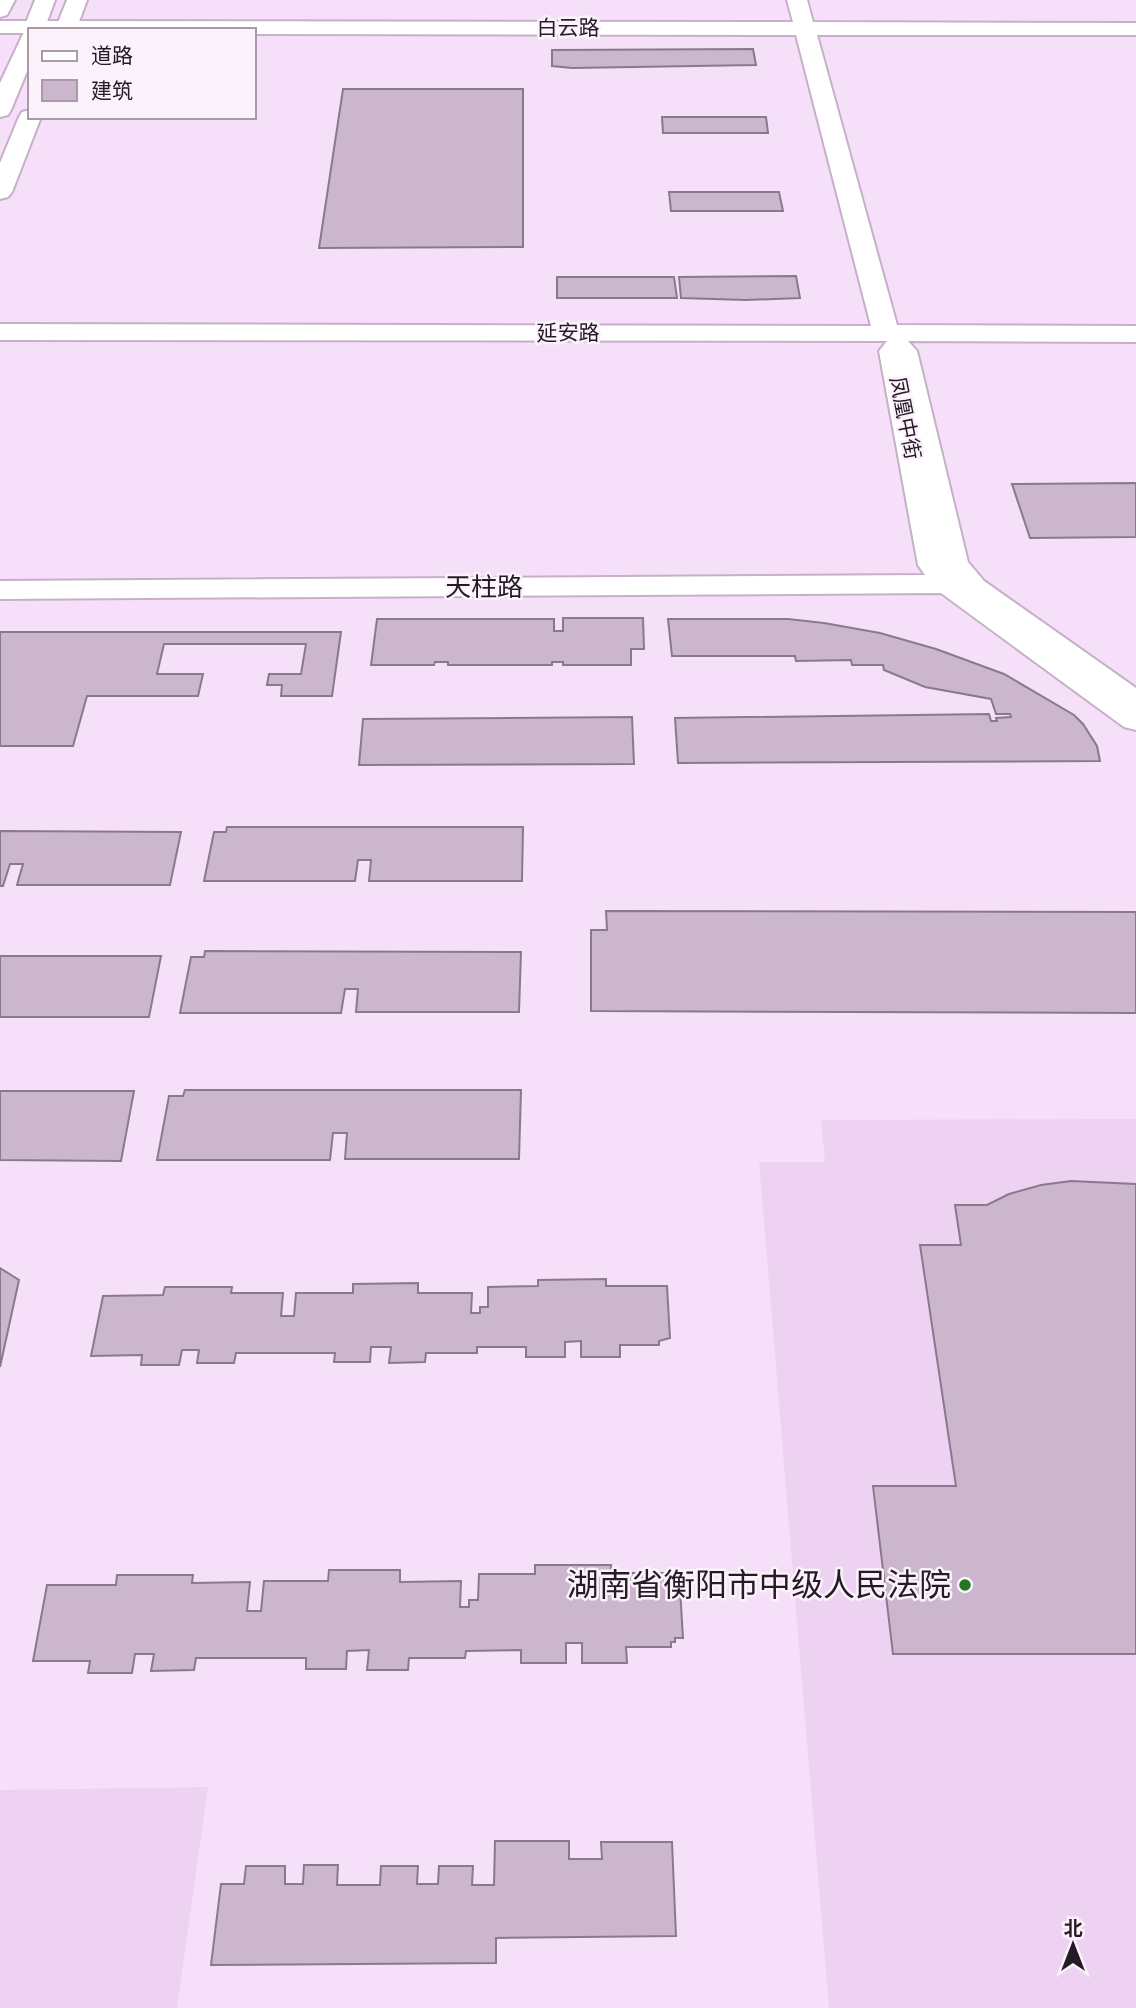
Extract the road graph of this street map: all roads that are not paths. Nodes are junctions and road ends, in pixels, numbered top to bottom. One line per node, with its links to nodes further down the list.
1 (5, 0): 4 (main road)
2 (45, 0): 10 (main road)
3 (77, 0): 8 (main road)
4 (0, 11)
5 (809, 16): 6 (main road, 白云路); 8 (main road, 白云路); 12 (main road, 白云路); 19 (main road, 凤凰中街)
6 (1136, 22)
7 (0, 24): 9 (main road, 白云路)
8 (67, 26): 11 (main road, 白云路)
9 (28, 28)
10 (33, 28)
11 (44, 28)
12 (1136, 29)
13 (28, 41): 14 (main road)
14 (0, 110)
15 (29, 119): 16 (main road)
16 (0, 192)
17 (0, 332): 19 (main road, 延安路)
18 (1136, 334): 19 (main road, 延安路)
19 (895, 340): 20 (main road, 延安路); 21 (main road, 延安路); 22 (main road, 凤凰中街)
20 (0, 345)
21 (1136, 347)
22 (959, 583): 23 (main road, 天柱路); 24 (main road, 凤凰中街); 25 (main road, 凤凰中街)
23 (0, 590)
24 (1136, 703)
25 (1136, 720)

